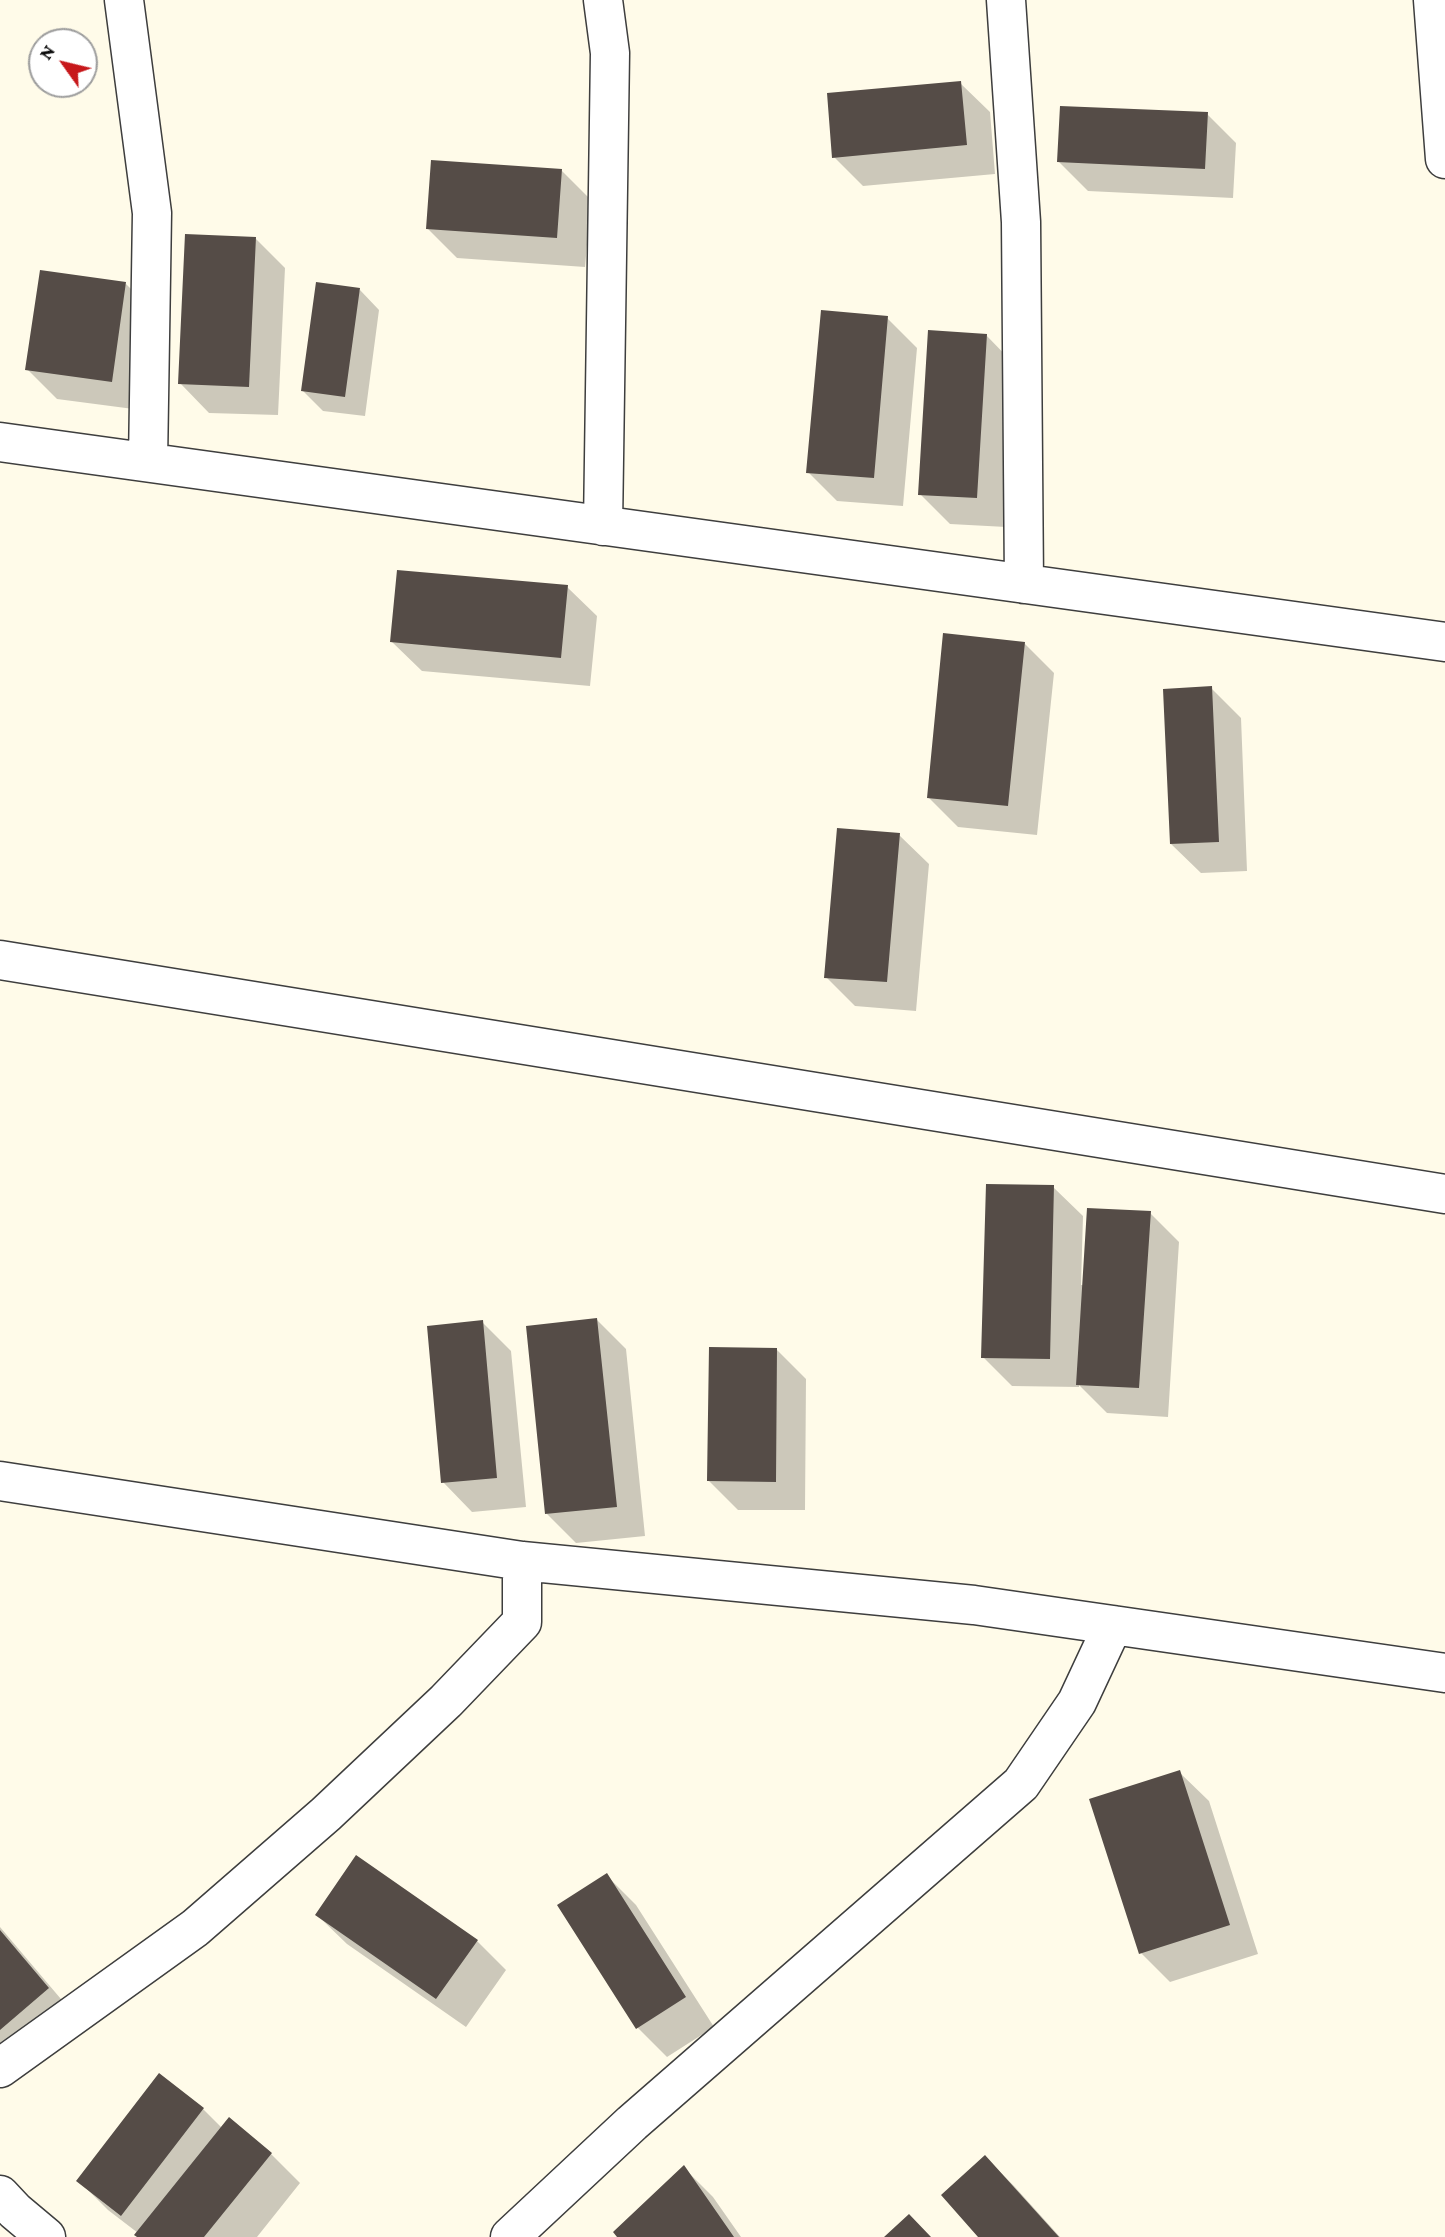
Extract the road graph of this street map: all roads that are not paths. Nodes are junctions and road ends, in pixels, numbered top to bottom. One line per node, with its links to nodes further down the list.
1 (124, 0): 7 (street)
2 (603, 0): 8 (street)
3 (1006, 0): 9 (street)
4 (1433, 0): 5 (street)
5 (1445, 159)
6 (0, 442): 7 (street)
7 (148, 463): 8 (street)
8 (603, 526): 9 (street)
9 (1024, 584): 10 (street)
10 (1445, 642)
11 (0, 960): 12 (street)
12 (1445, 1194)
13 (0, 1481): 14 (street)
14 (522, 1561): 15 (street); 17 (street)
15 (1113, 1625): 16 (street); 20 (street)
16 (1445, 1673)
17 (0, 2068)
18 (0, 2195): 19 (street)
19 (46, 2237)
20 (510, 2237)

